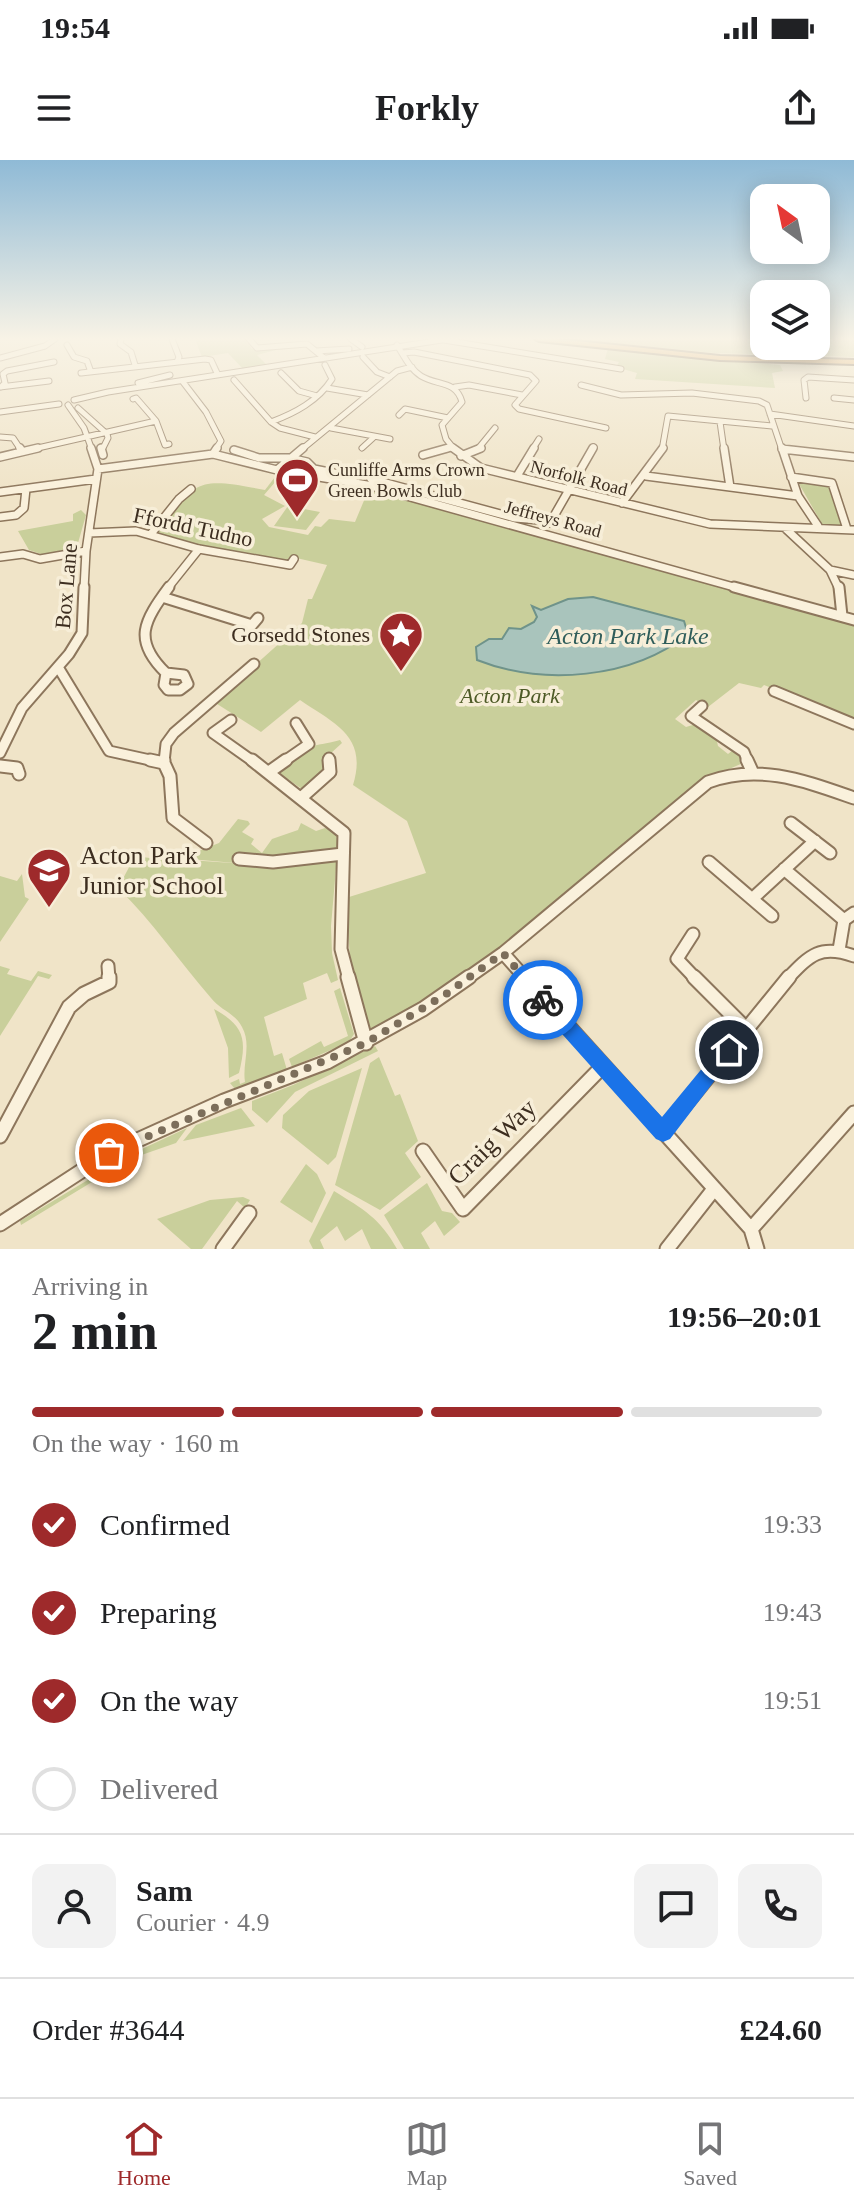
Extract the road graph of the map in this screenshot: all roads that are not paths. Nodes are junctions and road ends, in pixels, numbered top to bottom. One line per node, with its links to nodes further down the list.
1 (105, 390): 17 (street)
2 (124, 390): 17 (street)
3 (189, 390): 52 (street)
4 (243, 390): 31 (street)
5 (298, 390): 18 (street)
6 (325, 390): 18 (street)
7 (338, 390): 14 (street)
8 (374, 390): 14 (street)
9 (456, 390): 28 (street)
10 (495, 390): 15 (street)
11 (527, 390): 15 (street)
12 (600, 390): 26 (street)
13 (805, 390): 16 (street)
14 (368, 395): 35 (street)
15 (522, 395): 29 (street)
16 (816, 395)
17 (78, 396): 25 (street); 40 (street)
18 (317, 396): 31 (street)
19 (136, 398): 30 (street)
20 (834, 398): 21 (street)
21 (854, 400)
22 (46, 401): 25 (street)
23 (78, 408): 38 (street)
24 (566, 408): 29 (street)
25 (0, 411)
26 (770, 414): 33 (street); 34 (street)
27 (399, 415): 28 (street)
28 (448, 418): 46 (street)
29 (559, 419): 36 (street)
30 (156, 421): 38 (street); 45 (street)
31 (271, 422): 41 (street)
32 (720, 422): 33 (street); 62 (street); 67 (street)
33 (772, 426): 49 (street)
34 (854, 426)
35 (331, 428): 41 (street); 42 (street)
36 (606, 428)
37 (492, 429): 55 (street)
38 (108, 433): 40 (street); 53 (street)
39 (0, 437): 51 (street)
40 (87, 437): 51 (street); 59 (street)
41 (315, 437): 58 (street)
42 (373, 438): 43 (street); 48 (street)
43 (390, 439)
44 (539, 439): 61 (street)
45 (165, 445)
46 (453, 447): 54 (street); 55 (street, Norfolk Road)
47 (595, 447): 68 (street)
48 (362, 448)
49 (782, 449): 57 (street); 64 (street)
50 (234, 450): 58 (street)
51 (22, 451): 56 (street)
52 (213, 454): 59 (street, Jeffreys Road); 60 (street, Jeffreys Road)
53 (103, 455)
54 (423, 455)
55 (461, 456): 61 (street, Norfolk Road)
56 (0, 457)
57 (854, 457)
58 (290, 458): 60 (street); 63 (street)
59 (98, 469): 65 (street, Box Lane)
60 (277, 470): 79 (street, Jeffreys Road)
61 (517, 476): 68 (street, Norfolk Road)
62 (646, 476): 67 (street); 73 (street)
63 (354, 477)
64 (791, 477): 72 (street); 78 (street)
65 (96, 479): 69 (street); 80 (street, Box Lane)
66 (371, 479): 75 (street, Jeffreys Road)
67 (730, 487): 72 (street)
68 (571, 488): 73 (street, Norfolk Road); 75 (street)
69 (26, 489): 71 (street); 74 (street)
70 (183, 491): 81 (street)
71 (0, 492)
72 (798, 496): 76 (street)
73 (622, 503): 77 (street, Norfolk Road)
74 (0, 517)
75 (552, 521): 79 (street)
76 (818, 526): 77 (street, Norfolk Road); 78 (street, Norfolk Road)
77 (786, 529): 86 (street)
78 (851, 530)
79 (544, 532): 89 (street, Jeffreys Road)
80 (89, 533): 81 (street, Ffordd Tudno); 83 (street, Box Lane)
81 (151, 534): 82 (street, Ffordd Tudno)
82 (199, 549): 85 (street, Ffordd Tudno); 88 (street)
83 (86, 551): 84 (street); 93 (street, Box Lane)
84 (0, 557)
85 (291, 565)
86 (830, 570): 87 (street); 89 (street)
87 (854, 575)
88 (162, 597): 91 (street); 94 (street)
89 (842, 616): 90 (street, Jeffreys Road)
90 (854, 620)
91 (253, 625)
92 (254, 664): 102 (street)
93 (58, 667): 100 (street, Box Lane); 102 (street)
94 (165, 677): 94 (street)
95 (774, 691): 99 (street)
96 (702, 706): 104 (street)
97 (231, 720): 105 (street)
98 (296, 723): 105 (street)
99 (854, 724)
100 (1, 750)
101 (329, 758): 107 (street)
102 (164, 763): 111 (street)
103 (0, 766): 106 (street)
104 (752, 771): 108 (street); 122 (street)
105 (269, 772): 107 (street)
106 (19, 774)
107 (302, 797): 113 (street)
108 (854, 797)
109 (791, 823): 110 (street)
110 (815, 841): 112 (street); 116 (street)
111 (206, 843)
112 (830, 853)
113 (343, 854): 114 (street); 126 (street)
114 (239, 859)
115 (709, 862): 117 (street)
116 (784, 869): 117 (street); 119 (street)
117 (752, 899): 118 (street)
118 (772, 916)
119 (849, 917): 121 (street)
120 (693, 934): 125 (street)
121 (839, 950): 123 (street); 125 (street)
122 (503, 953): 126 (street); 127 (street)
123 (854, 956)
124 (108, 966): 130 (street)
125 (746, 1029): 129 (street)
126 (366, 1043): 134 (street)
127 (603, 1066): 129 (street); 131 (street, Craig Way)
128 (854, 1113): 135 (street)
129 (663, 1132): 132 (street)
130 (0, 1136)
131 (423, 1151)
132 (714, 1189): 135 (street); 137 (street)
133 (249, 1213): 136 (street)
134 (0, 1224)
135 (751, 1229): 138 (street)
136 (223, 1249)
137 (667, 1249)
138 (757, 1249)

